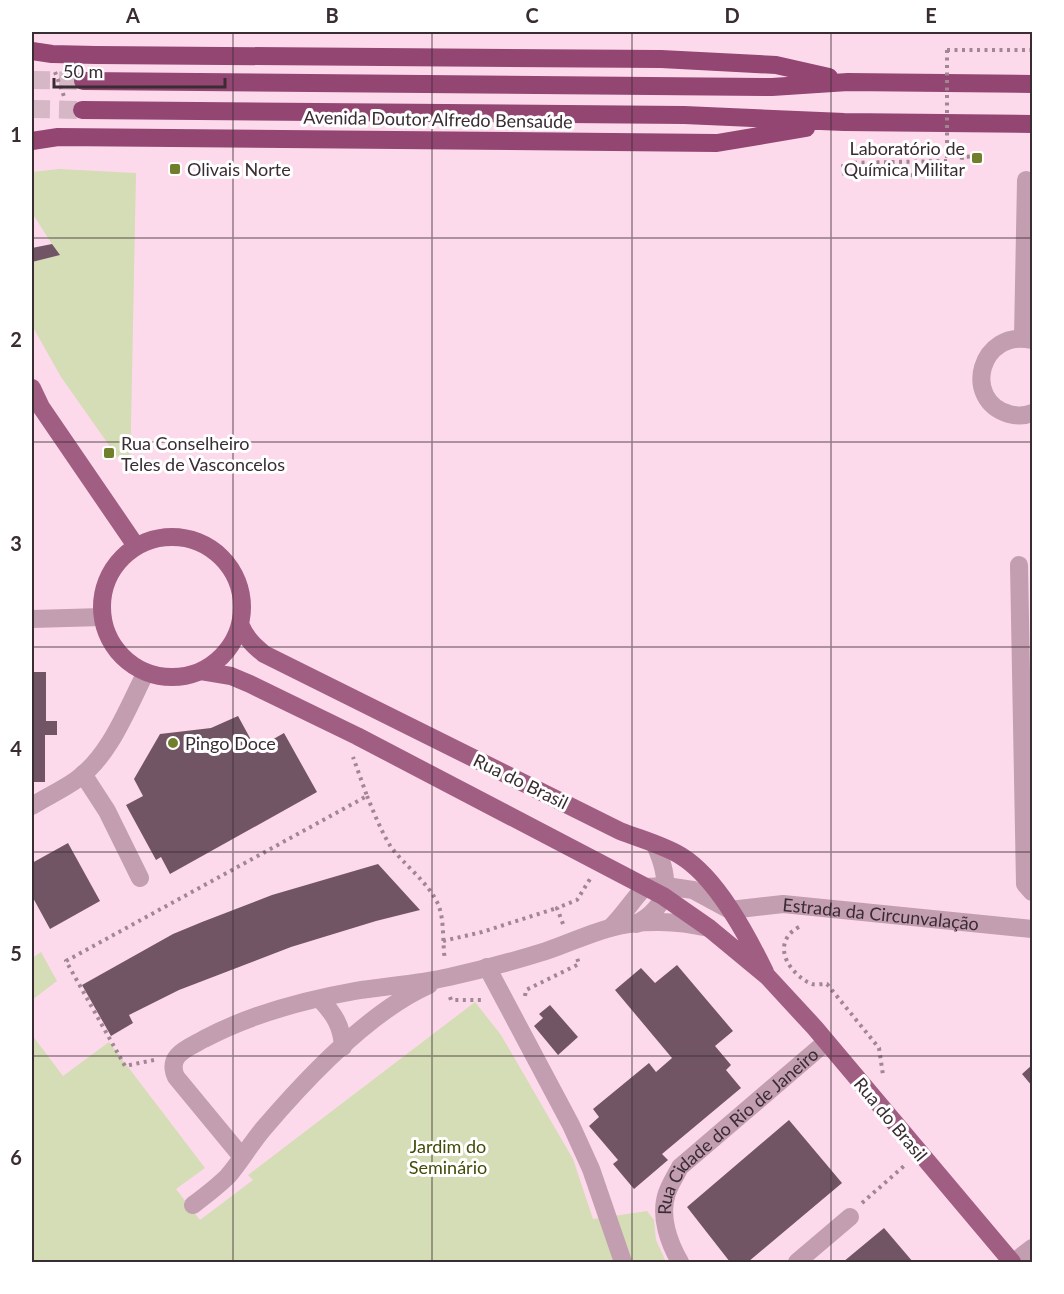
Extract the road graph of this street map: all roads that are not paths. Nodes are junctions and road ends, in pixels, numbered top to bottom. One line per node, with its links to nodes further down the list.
1 (32, 51): 3 (highway, Avenida Doutor Alfredo Bensaúde)
2 (83, 81): 3 (highway, Avenida Doutor Alfredo Bensaúde)
3 (849, 82): 4 (highway, Avenida Doutor Alfredo Bensaúde)
4 (1032, 84)
5 (75, 108): 6 (highway, Avenida Doutor Alfredo Bensaúde)
6 (844, 122): 7 (highway, Avenida Doutor Alfredo Bensaúde); 8 (highway, Avenida Doutor Alfredo Bensaúde)
7 (1032, 124)
8 (32, 141)
9 (1026, 180): 10 (street)
10 (1028, 339): 12 (street)
11 (32, 388): 13 (main road)
12 (1032, 413)
13 (136, 546): 15 (main road); 17 (main road)
14 (1019, 565): 26 (street)
15 (102, 617): 16 (street); 19 (main road)
16 (32, 619)
17 (240, 624): 18 (main road); 22 (main road, Rua do Brasil)
18 (201, 671): 19 (main road); 24 (main road, Rua do Brasil)
19 (146, 672): 20 (street)
20 (83, 774): 21 (street); 23 (street)
21 (32, 806)
22 (655, 845): 25 (street); 27 (main road, Rua do Brasil)
23 (140, 878)
24 (645, 888): 25 (main road, Rua do Brasil); 29 (street)
25 (665, 891): 27 (street); 28 (street); 30 (main road, Rua do Brasil)
26 (1032, 892)
27 (730, 910): 31 (street, Estrada da Circunvalação); 33 (main road, Rua do Brasil)
28 (636, 924): 29 (street); 30 (street)
29 (610, 928): 32 (street)
30 (709, 928): 33 (main road, Rua do Brasil)
31 (1032, 929)
32 (487, 967): 34 (street); 42 (street)
33 (767, 976): 36 (main road, Rua do Brasil)
34 (447, 977): 35 (street); 37 (street)
35 (320, 999): 37 (street); 38 (street)
36 (826, 1042): 43 (street, Rua Cidade do Rio de Janeiro); 45 (main road, Rua do Brasil)
37 (343, 1047): 38 (street)
38 (242, 1157): 39 (street)
39 (193, 1205)
40 (850, 1217): 44 (street)
41 (1032, 1248): 45 (street)
42 (622, 1262)
43 (680, 1263)
44 (797, 1263)
45 (1013, 1263)

